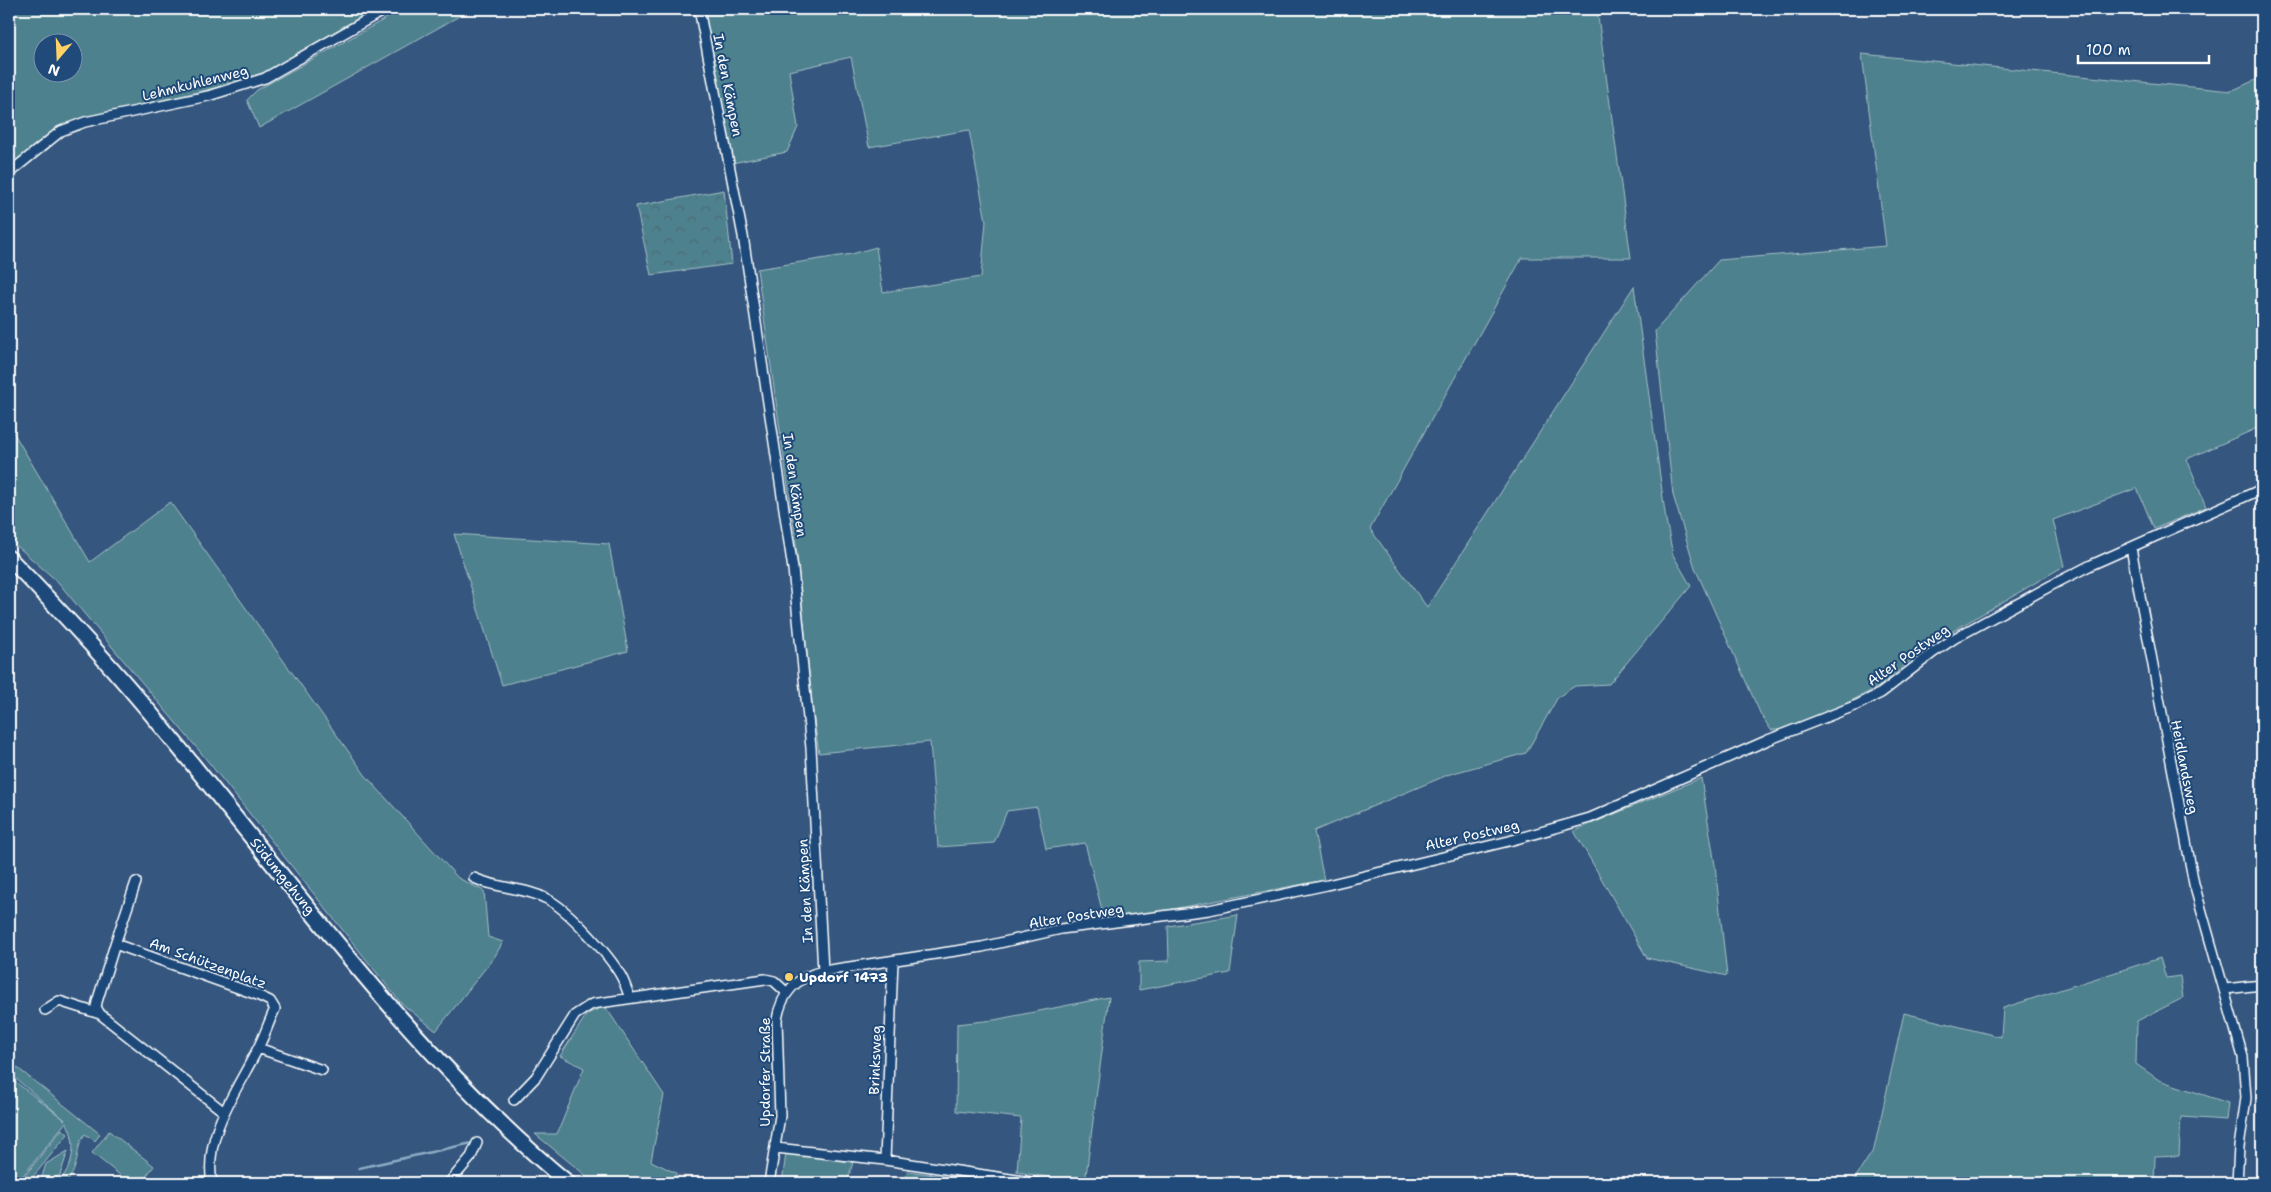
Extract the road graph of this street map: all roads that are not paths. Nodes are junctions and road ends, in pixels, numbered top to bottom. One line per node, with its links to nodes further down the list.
1 (386, 9): 3 (street, Lehmkuhlenweg)
2 (699, 9): 11 (street, In den Kämpen)
3 (9, 173)
4 (2262, 489): 5 (street, Alter Postweg)
5 (2131, 548): 10 (street, Alter Postweg); 13 (street, Heidlandsweg)
6 (9, 558): 27 (main road, Südumgehung)
7 (474, 878): 15 (street)
8 (136, 882): 9 (street)
9 (115, 944): 17 (street); 18 (street, Am Schützenplatz)
10 (893, 961): 11 (street, Alter Postweg); 24 (street, Brinksweg)
11 (823, 971): 14 (street, Alter Postweg)
12 (2262, 985): 13 (street)
13 (2225, 989): 30 (street, Heidlandsweg)
14 (786, 992): 15 (street); 23 (street, Updorfer Straße)
15 (630, 998): 20 (street)
16 (45, 1010): 17 (street)
17 (100, 1014): 21 (street)
18 (258, 1048): 19 (street); 21 (street, Am Schützenplatz)
19 (322, 1070)
20 (514, 1100)
21 (224, 1112): 25 (street, Am Schützenplatz)
22 (477, 1143): 26 (street)
23 (776, 1148): 24 (street); 28 (street, Updorfer Straße)
24 (885, 1160): 29 (street)
25 (212, 1183)
26 (449, 1183)
27 (568, 1183)
28 (769, 1183)
29 (1037, 1183)
30 (2237, 1183)

